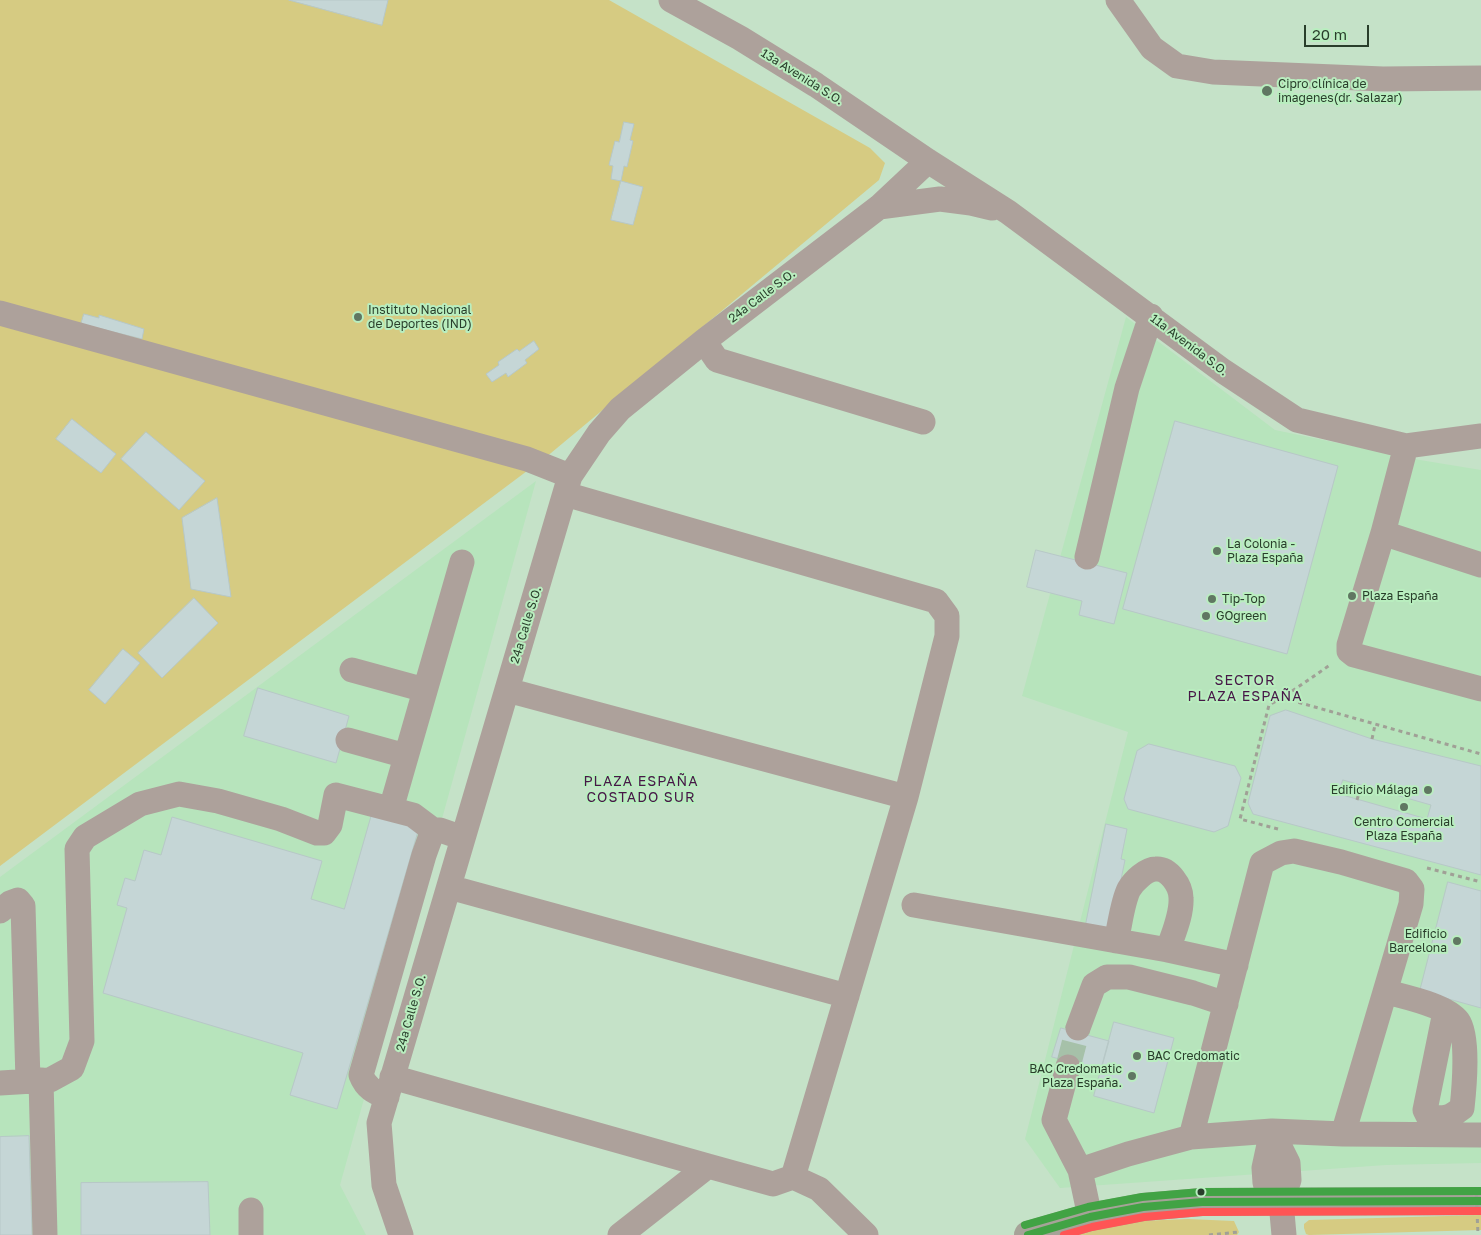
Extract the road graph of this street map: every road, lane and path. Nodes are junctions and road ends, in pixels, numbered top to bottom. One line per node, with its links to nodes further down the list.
1 (671, 0): 4 (street, 13a Avenida S.O.)
2 (1118, 0): 3 (street)
3 (1481, 78)
4 (928, 160): 5 (street, 24a Calle S.O.); 6 (street, 11a Avenida S.O.)
5 (879, 207): 6 (street); 9 (street, 24a Calle S.O.)
6 (1008, 212): 8 (street, 11a Avenida S.O.)
7 (0, 313): 13 (street)
8 (1150, 316): 12 (street, 11a Avenida S.O.); 15 (street)
9 (704, 341): 10 (street); 13 (street, 24a Calle S.O.)
10 (923, 422)
11 (1481, 436): 12 (street, 11a Avenida S.O.)
12 (1406, 446): 14 (street)
13 (567, 485): 22 (street, 24a Calle S.O.); 30 (street)
14 (1383, 533): 17 (street); 18 (street)
15 (1087, 557)
16 (462, 562): 21 (street)
17 (1481, 565)
18 (1349, 651): 20 (street); 23 (path)
19 (352, 670): 21 (street)
20 (1481, 689)
21 (425, 690): 28 (street)
22 (507, 690): 30 (street); 35 (street, 24a Calle S.O.)
23 (1282, 698): 24 (path); 33 (path)
24 (1375, 725): 25 (path); 27 (path)
25 (1372, 739)
26 (348, 740): 28 (street)
27 (1481, 754)
28 (406, 756): 32 (street)
29 (1361, 786): 31 (path)
30 (906, 797): 45 (street)
31 (1357, 800)
32 (391, 809): 34 (street); 50 (street)
33 (1280, 829)
34 (433, 830): 35 (street); 52 (street)
35 (463, 838): 38 (street, 24a Calle S.O.)
36 (1418, 866): 37 (path)
37 (1481, 882)
38 (448, 887): 45 (street); 52 (street, 24a Calle S.O.)
39 (914, 905): 41 (street)
40 (0, 911): 50 (street)
41 (1116, 941): 42 (street); 42 (street)
42 (1168, 950): 43 (street)
43 (1236, 965): 44 (street); 46 (street)
44 (1387, 992): 47 (street); 54 (street)
45 (848, 996): 59 (street)
46 (1226, 1004): 48 (street); 56 (street)
47 (1445, 1012)
48 (1078, 1028)
49 (1068, 1068): 58 (street)
50 (35, 1081): 51 (street); 65 (street)
51 (0, 1083)
52 (390, 1087): 57 (street); 67 (street, 24a Calle S.O.)
53 (1272, 1132): 54 (street); 56 (street); 61 (street)
54 (1344, 1134): 55 (street)
55 (1481, 1135)
56 (1191, 1138): 58 (street)
57 (708, 1166): 59 (street); 68 (street)
58 (1080, 1170): 63 (street)
59 (793, 1177): 69 (street)
60 (1478, 1194): 61 (main road); 73 (path, bridge)
61 (1281, 1202): 63 (main road); 72 (street)
62 (251, 1210): 66 (street)
63 (1090, 1216): 70 (main road)
64 (1239, 1232): 71 (path)
65 (45, 1235)
66 (252, 1235)
67 (401, 1235)
68 (620, 1235)
69 (866, 1235)
70 (1028, 1235)
71 (1209, 1235)
72 (1284, 1235)
73 (1478, 1235)

